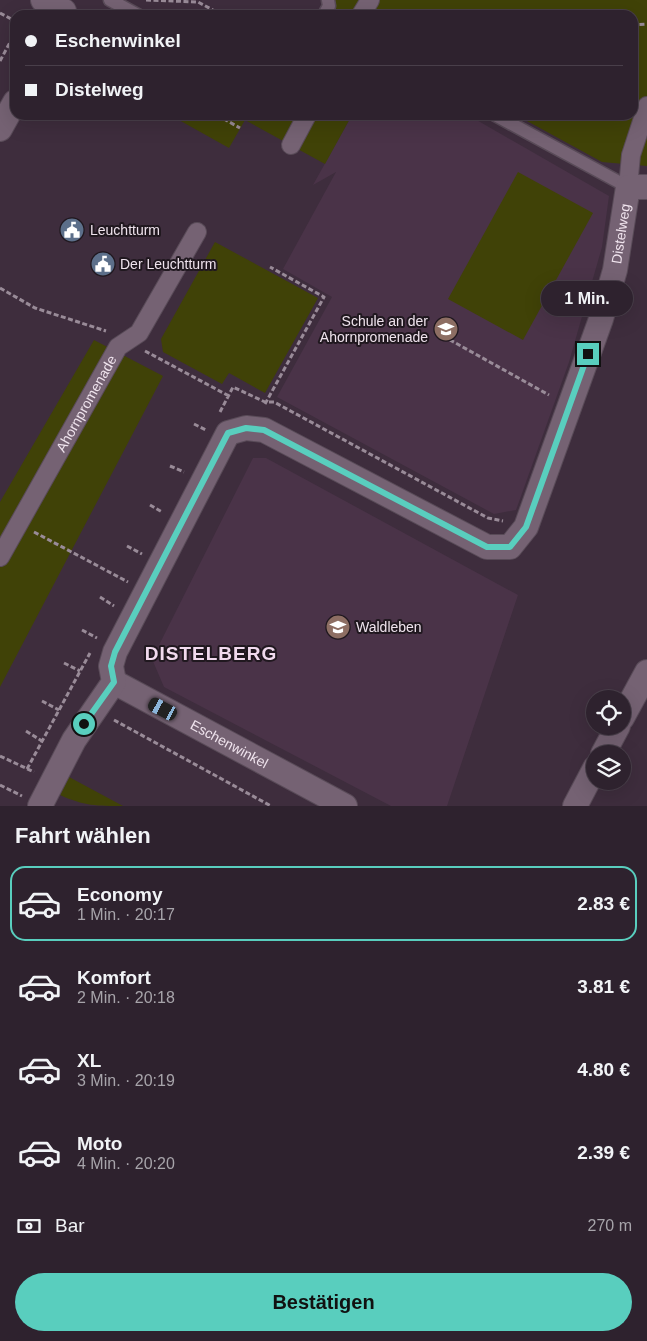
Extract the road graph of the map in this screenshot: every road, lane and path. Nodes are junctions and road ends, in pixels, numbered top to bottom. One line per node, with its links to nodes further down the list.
1 (43, 0): 3 (street)
2 (110, 0): 4 (lane)
3 (62, 10)
4 (129, 10)
5 (133, 10): 6 (path)
6 (213, 10)
7 (10, 42): 8 (path)
8 (0, 61)
9 (647, 106): 17 (street)
10 (10, 111): 15 (street)
11 (226, 120): 14 (path)
12 (305, 120): 16 (street)
13 (505, 120): 17 (lane)
14 (240, 128)
15 (0, 130)
16 (291, 145)
17 (637, 187): 22 (street, Distelweg)
18 (197, 232): 31 (street, Ahornpromenade)
19 (270, 266): 21 (path)
20 (443, 336): 22 (path)
21 (265, 402): 23 (path); 25 (path); 32 (path)
22 (570, 406): 32 (street, Distelweg)
23 (218, 417)
24 (194, 424): 26 (path)
25 (253, 429): 32 (street); 51 (street)
26 (210, 432)
27 (170, 466): 28 (path)
28 (188, 474)
29 (150, 505): 30 (path)
30 (166, 514)
31 (19, 524): 36 (street, Ahornpromenade); 39 (path)
32 (526, 527)
33 (127, 546): 35 (path)
34 (148, 546): 35 (path)
35 (143, 554): 37 (path)
36 (0, 557)
37 (140, 562)
38 (132, 576): 39 (path)
39 (128, 583): 40 (path)
40 (124, 590)
41 (100, 597): 43 (path)
42 (120, 598): 43 (path)
43 (115, 606): 44 (path)
44 (111, 614)
45 (82, 630): 47 (path)
46 (102, 630): 47 (path)
47 (98, 638): 49 (path)
48 (64, 663): 49 (path)
49 (80, 671): 55 (path)
50 (647, 672): 53 (street)
51 (114, 682): 54 (street); 64 (street, Eschenwinkel)
52 (42, 701): 55 (path)
53 (631, 701)
54 (94, 709): 60 (street); 63 (path)
55 (59, 710): 57 (path)
56 (26, 731): 57 (path)
57 (42, 740): 59 (path)
58 (0, 756): 59 (path)
59 (27, 769): 60 (path)
60 (53, 781): 62 (street)
61 (586, 785): 65 (street)
62 (40, 806)
63 (271, 806)
64 (345, 806)
65 (575, 806)

